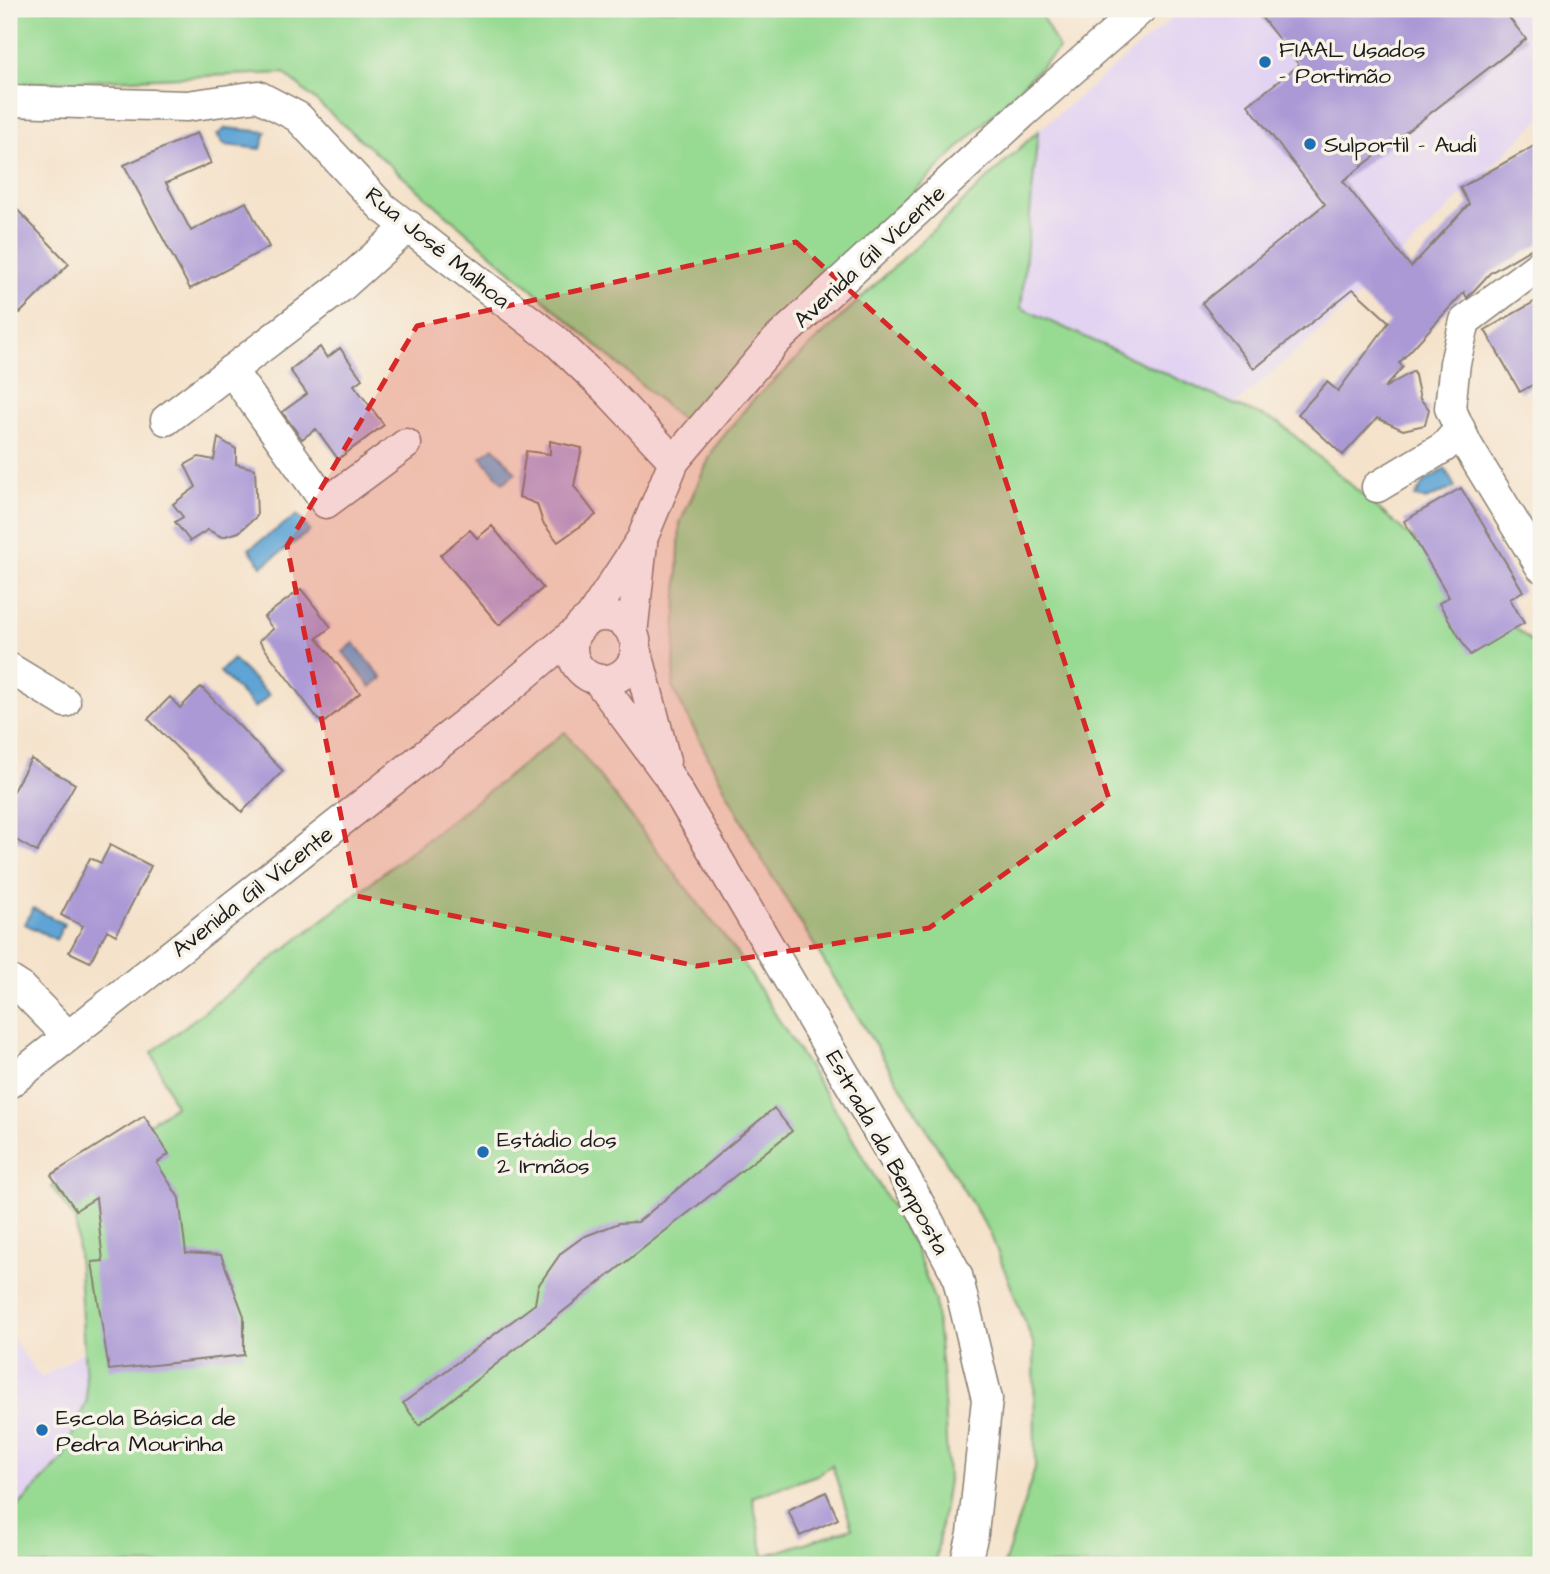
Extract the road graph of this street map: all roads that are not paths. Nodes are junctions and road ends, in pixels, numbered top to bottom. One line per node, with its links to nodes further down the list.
1 (1141, 9): 9 (street, Avenida Gil Vicente)
2 (9, 101): 3 (street, Rua José Malhoa)
3 (409, 226): 5 (street); 9 (street, Rua José Malhoa)
4 (1541, 264): 7 (street)
5 (231, 370): 6 (street); 8 (street)
6 (166, 420)
7 (1460, 429): 10 (street); 12 (street)
8 (406, 444)
9 (674, 461): 11 (street, Avenida Gil Vicente)
10 (1377, 486)
11 (642, 539): 13 (street); 14 (street)
12 (1541, 566)
13 (584, 625): 14 (street); 16 (street); 17 (street, Avenida Gil Vicente)
14 (634, 642): 16 (street); 19 (street)
15 (9, 668): 18 (street)
16 (592, 677): 17 (street); 19 (street)
17 (495, 700): 21 (street, Avenida Gil Vicente)
18 (65, 702)
19 (668, 775): 23 (street, Estrada da Bemposta)
20 (9, 980): 21 (street)
21 (68, 1036): 22 (street, Avenida Gil Vicente)
22 (9, 1083)
23 (965, 1565)

